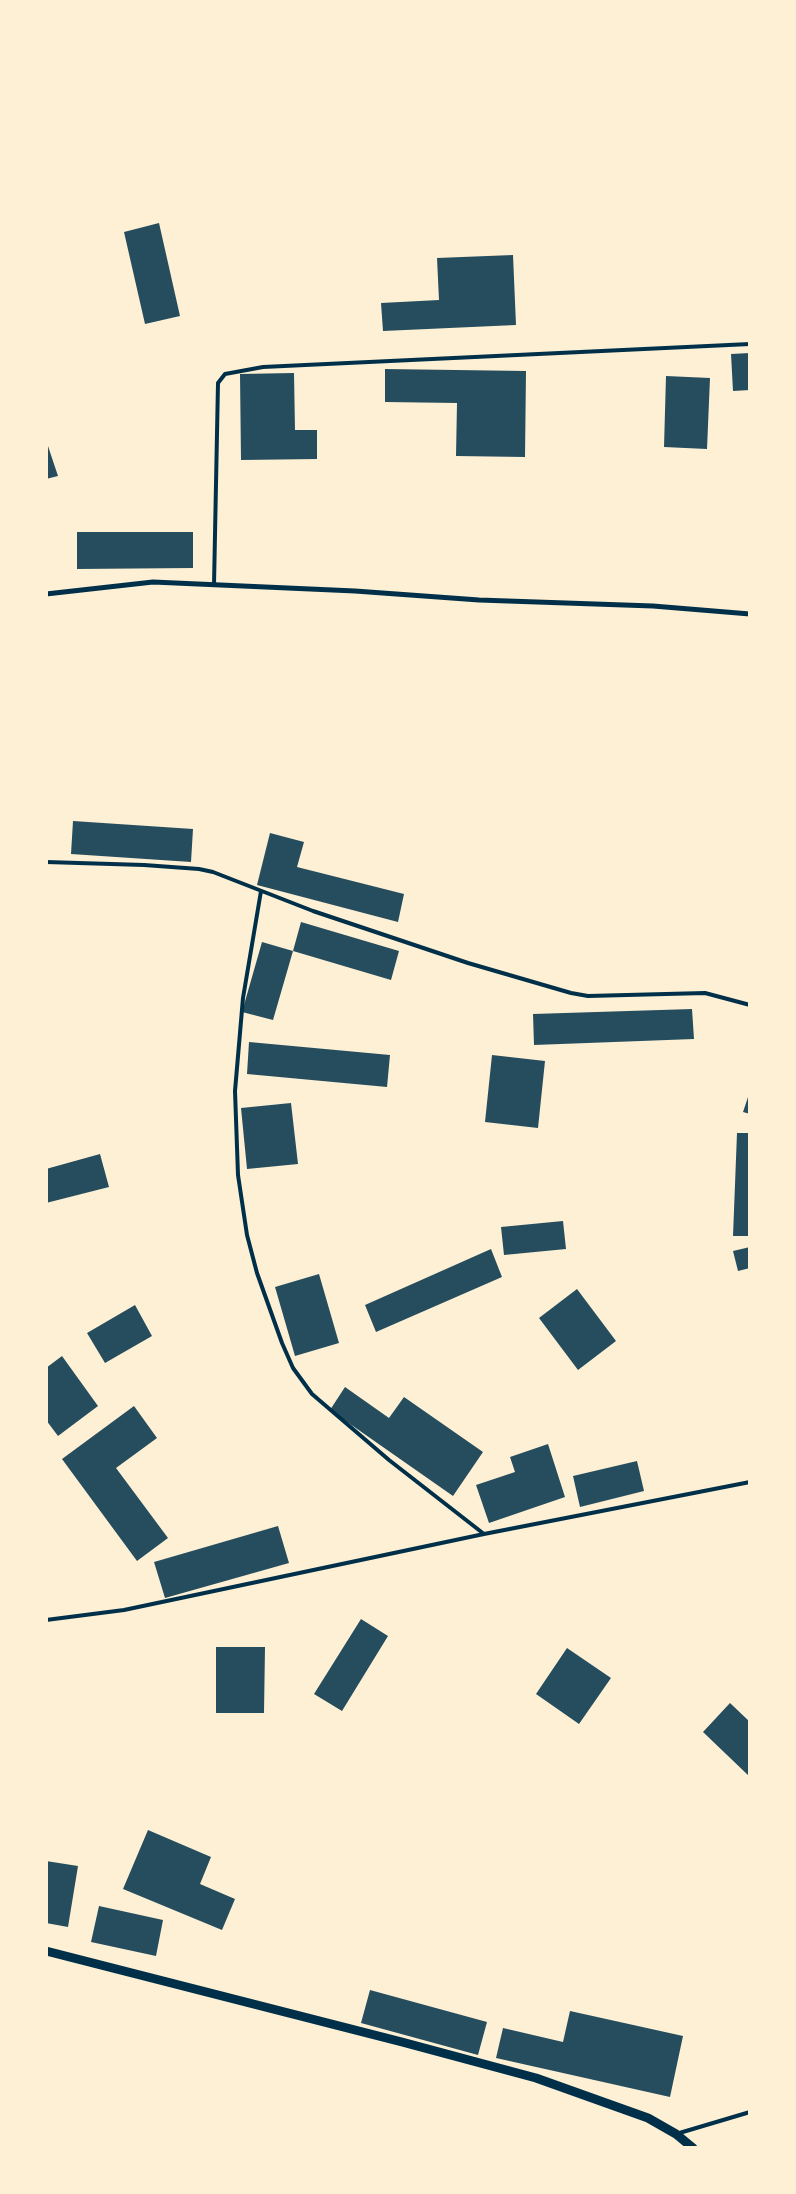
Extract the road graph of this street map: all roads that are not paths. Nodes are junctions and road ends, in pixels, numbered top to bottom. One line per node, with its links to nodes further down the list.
1 (750, 344): 2 (lane)
2 (214, 585): 3 (street); 4 (street)
3 (46, 594)
4 (750, 614)
5 (46, 862): 6 (lane)
6 (261, 891): 7 (lane); 9 (lane)
7 (750, 1005)
8 (750, 1482): 9 (lane)
9 (484, 1534): 10 (lane)
10 (46, 1620)
11 (46, 1951): 13 (street)
12 (750, 2112): 13 (lane)
13 (676, 2134): 14 (street)
14 (693, 2148)

